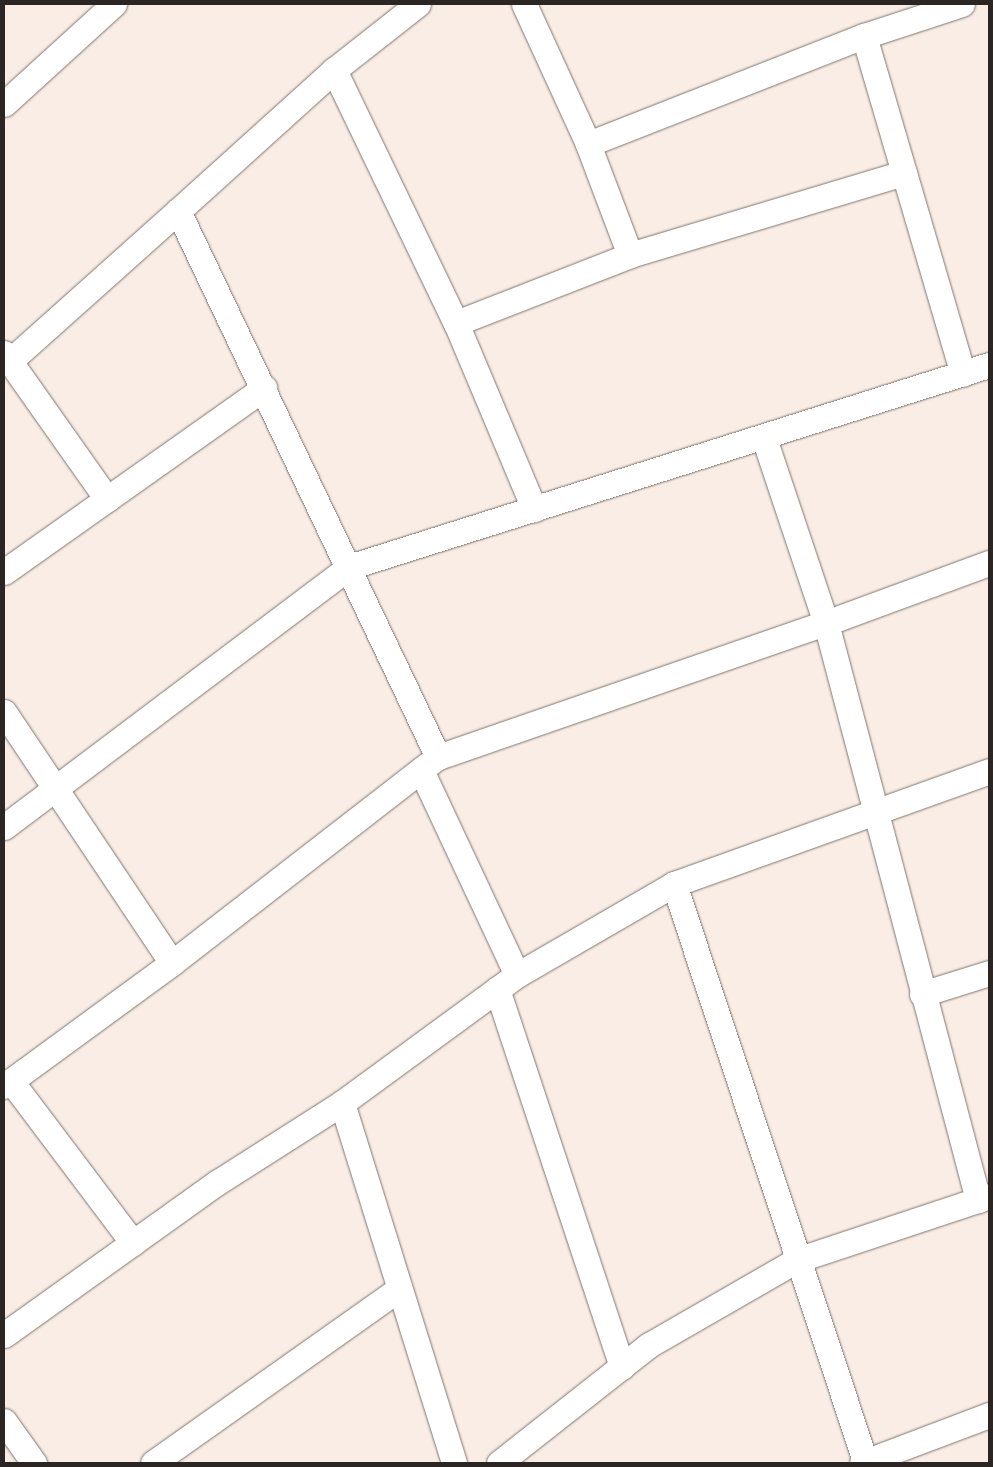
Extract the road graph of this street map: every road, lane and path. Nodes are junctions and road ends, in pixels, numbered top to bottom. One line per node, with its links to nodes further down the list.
1 (114, 4): 7 (street)
2 (418, 4): 6 (street)
3 (524, 4): 8 (street)
4 (962, 4): 5 (street)
5 (864, 36): 8 (street); 9 (street)
6 (334, 70): 10 (street); 12 (street)
7 (4, 104)
8 (588, 144): 11 (street)
9 (904, 173): 11 (street); 15 (street)
10 (178, 211): 13 (street); 16 (street)
11 (630, 255): 12 (street)
12 (456, 323): 19 (street)
13 (7, 357): 18 (street)
14 (989, 365): 15 (street)
15 (963, 374): 17 (street)
16 (264, 388): 18 (street); 21 (street)
17 (764, 438): 19 (street); 23 (street)
18 (107, 499): 22 (street)
19 (534, 510): 21 (street)
20 (989, 563): 23 (street)
21 (348, 567): 25 (street); 27 (street)
22 (4, 572)
23 (826, 623): 25 (street); 28 (street)
24 (4, 712): 27 (street)
25 (430, 764): 31 (street); 33 (street)
26 (989, 771): 28 (street)
27 (54, 787): 29 (street); 31 (street)
28 (874, 812): 30 (street); 35 (street)
29 (4, 828)
30 (674, 884): 33 (street); 40 (street)
31 (172, 962): 36 (street)
32 (989, 973): 35 (street)
33 (517, 975): 34 (street)
34 (497, 989): 37 (street); 43 (street)
35 (922, 994): 38 (street)
36 (7, 1083): 39 (street)
37 (342, 1103): 39 (street); 41 (street)
38 (984, 1198): 40 (street)
39 (133, 1243): 42 (street)
40 (797, 1260): 43 (street); 46 (street)
41 (399, 1289): 48 (street); 49 (street)
42 (4, 1335)
43 (622, 1367): 50 (street)
44 (989, 1415): 46 (street)
45 (4, 1421): 47 (street)
46 (864, 1462)
47 (34, 1463)
48 (153, 1463)
49 (454, 1463)
50 (499, 1463)

